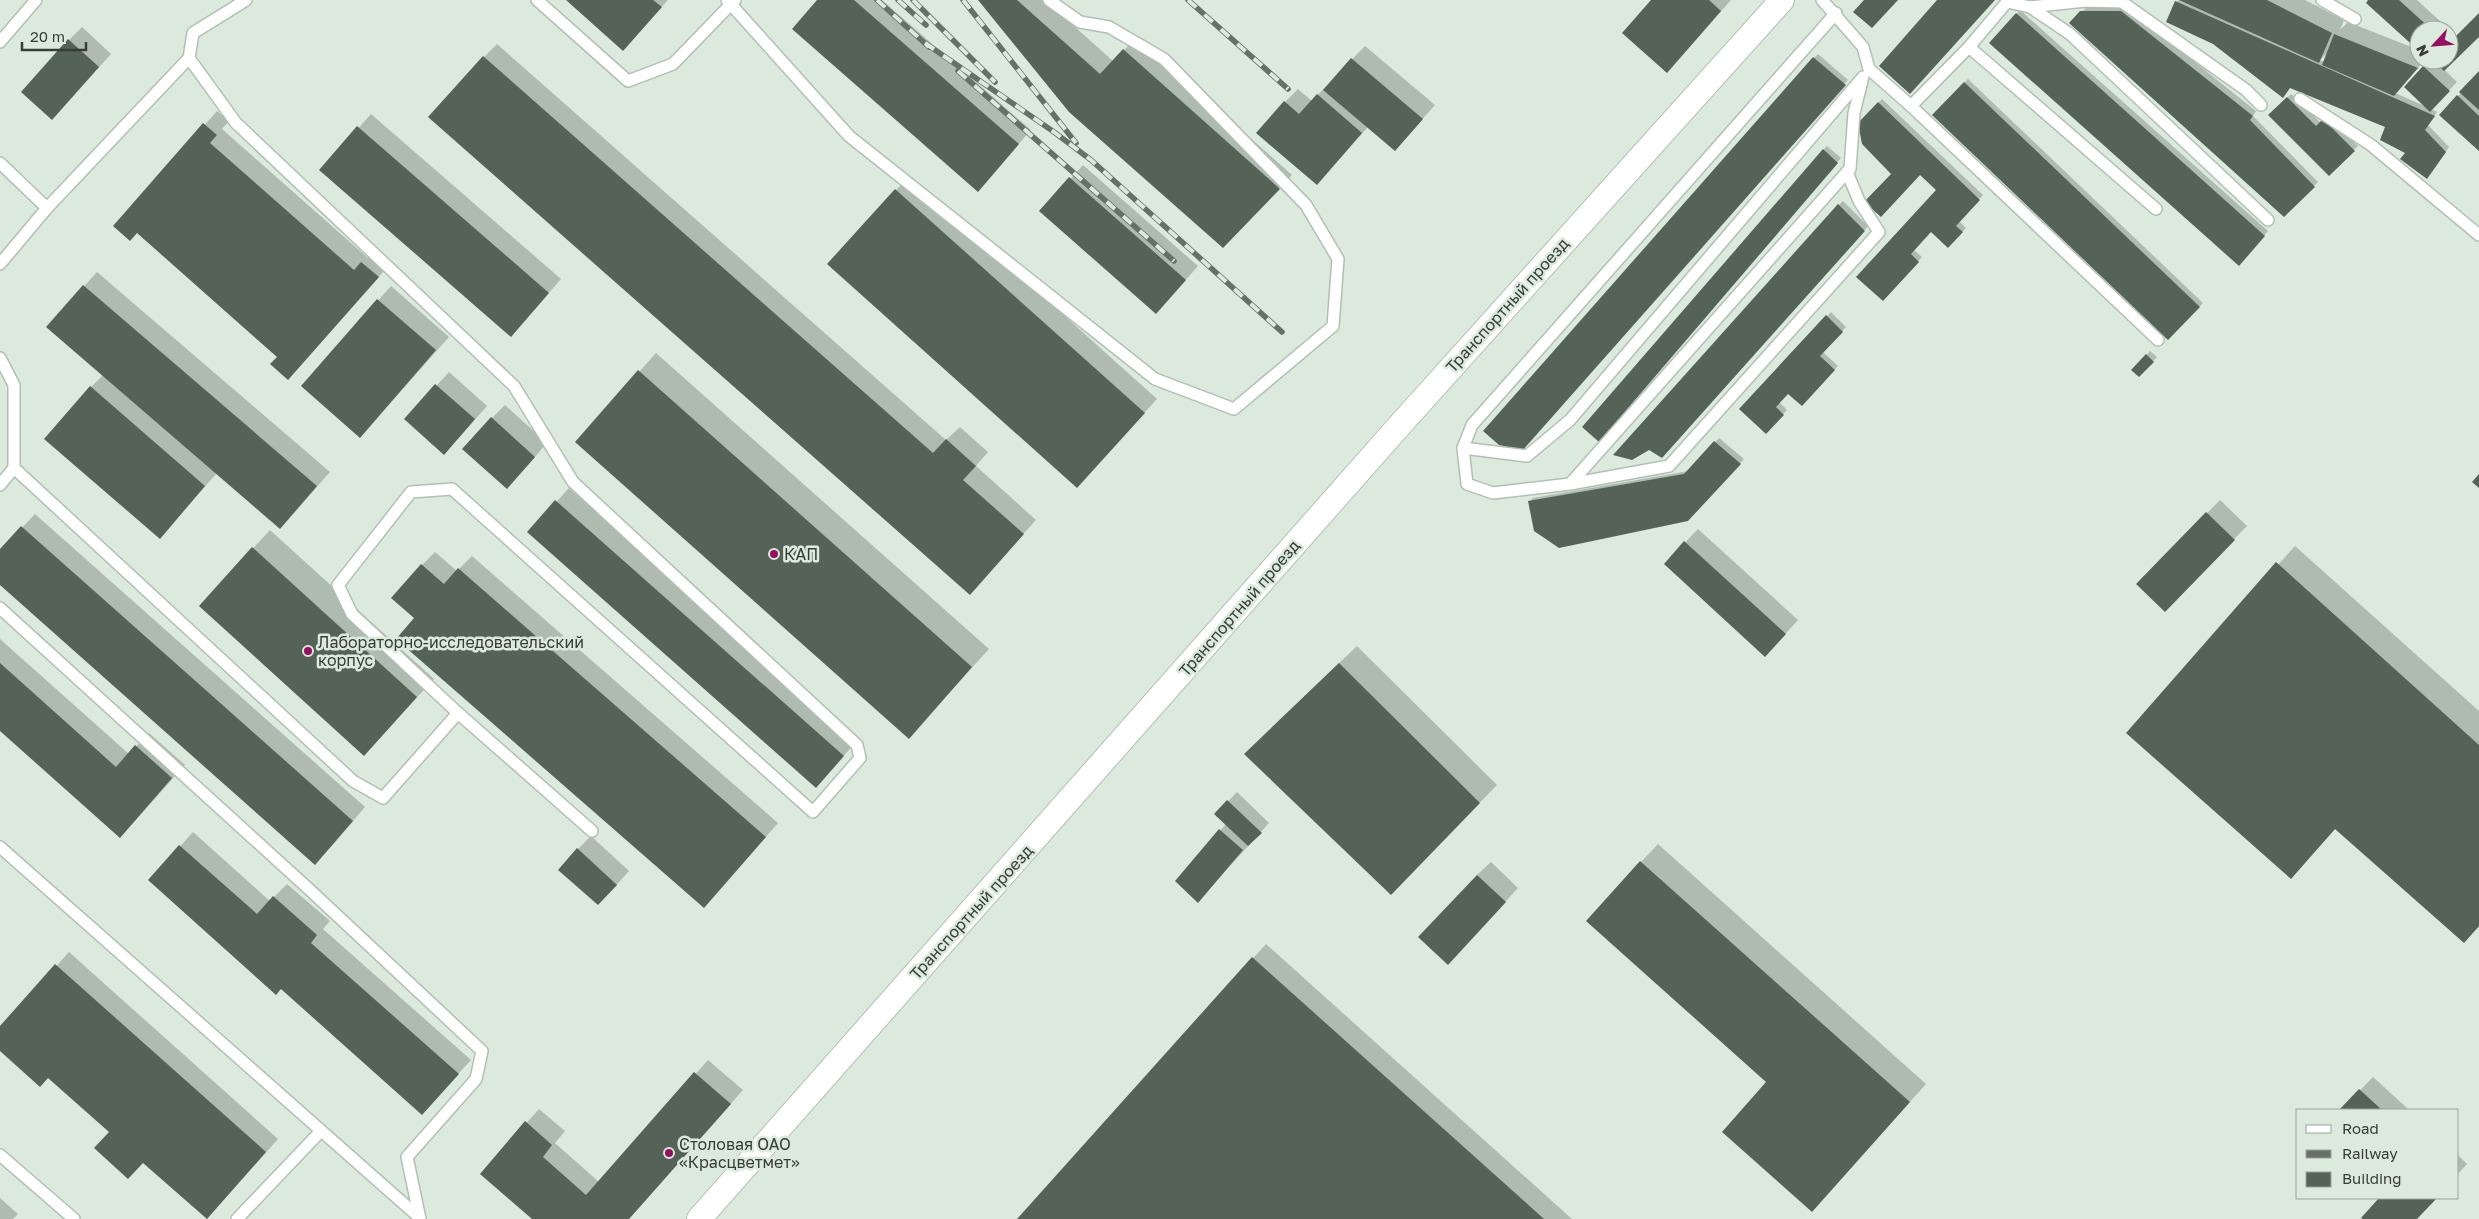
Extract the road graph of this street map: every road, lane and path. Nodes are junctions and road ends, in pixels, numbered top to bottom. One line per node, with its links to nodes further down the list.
1 (36, 0): 12 (lane)
2 (246, 0): 14 (lane)
3 (537, 0): 8 (lane)
4 (1049, 0): 8 (lane)
5 (1782, 0): 41 (street, Транспортный проезд)
6 (1822, 0): 10 (lane)
7 (2322, 0): 11 (lane)
8 (731, 1)
9 (2030, 7): 13 (lane); 17 (lane); 23 (lane)
10 (1836, 13): 15 (lane); 28 (lane)
11 (2355, 19)
12 (0, 42)
13 (1969, 47): 18 (lane); 22 (lane)
14 (189, 58): 21 (lane); 33 (lane)
15 (1866, 73): 18 (lane); 20 (lane); 28 (lane)
16 (2300, 99): 24 (lane)
17 (2260, 105)
18 (1911, 106): 26 (lane)
19 (0, 163): 21 (lane)
20 (1847, 172): 30 (lane); 30 (lane)
21 (47, 208): 25 (lane)
22 (2156, 209)
23 (2268, 220)
24 (2479, 235)
25 (0, 264)
26 (2158, 340)
27 (0, 358): 29 (lane)
28 (1463, 448): 30 (lane)
29 (14, 468): 31 (lane); 33 (lane)
30 (1570, 484)
31 (0, 485)
32 (0, 608): 39 (lane)
33 (458, 713): 34 (lane)
34 (592, 831)
35 (0, 847): 36 (lane)
36 (321, 1131): 39 (lane); 40 (lane)
37 (0, 1155): 38 (lane)
38 (68, 1217)
39 (419, 1218)
40 (237, 1219)
41 (699, 1219)

